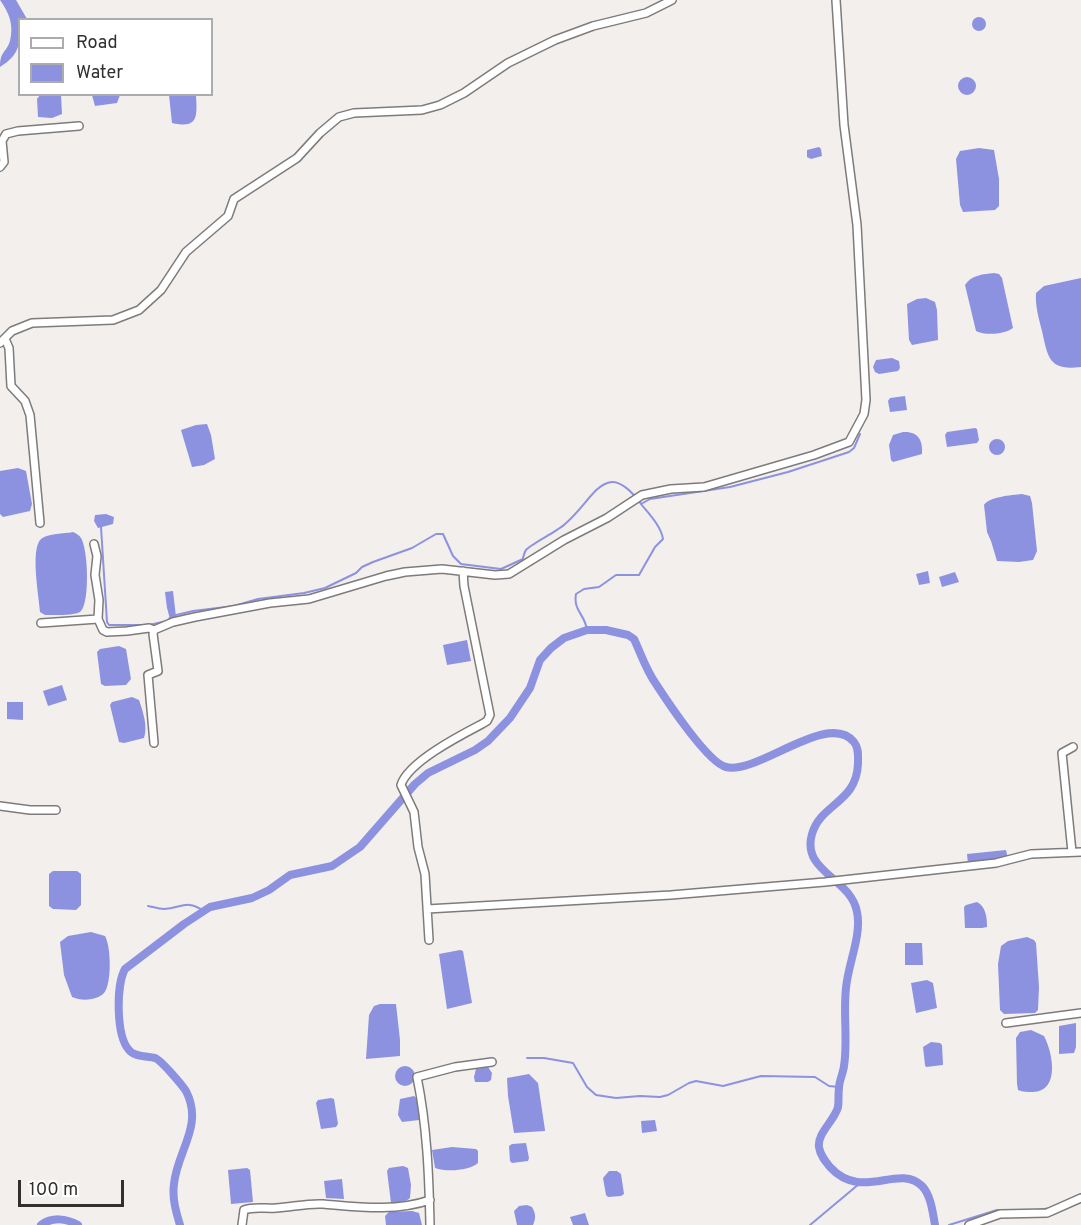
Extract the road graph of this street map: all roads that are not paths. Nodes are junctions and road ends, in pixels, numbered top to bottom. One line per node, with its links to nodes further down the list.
1 (672, 0): 5 (street)
2 (836, 0): 8 (street)
3 (79, 126): 4 (street)
4 (0, 167)
5 (3, 341): 6 (street)
6 (40, 523)
7 (94, 544): 9 (street)
8 (463, 571): 11 (street); 18 (street)
9 (98, 619): 10 (street); 11 (street)
10 (41, 623)
11 (154, 630): 12 (street)
12 (154, 743)
13 (1073, 747): 16 (street)
14 (0, 806): 15 (street)
15 (56, 810)
16 (1072, 852): 17 (street); 18 (street)
17 (1081, 852)
18 (428, 909): 19 (street)
19 (429, 940)
20 (1081, 1013): 21 (street)
21 (1006, 1023)
22 (492, 1062): 24 (street)
23 (1081, 1198): 27 (street)
24 (430, 1200): 25 (street); 26 (street)
25 (242, 1225)
26 (430, 1225)
27 (969, 1225)

